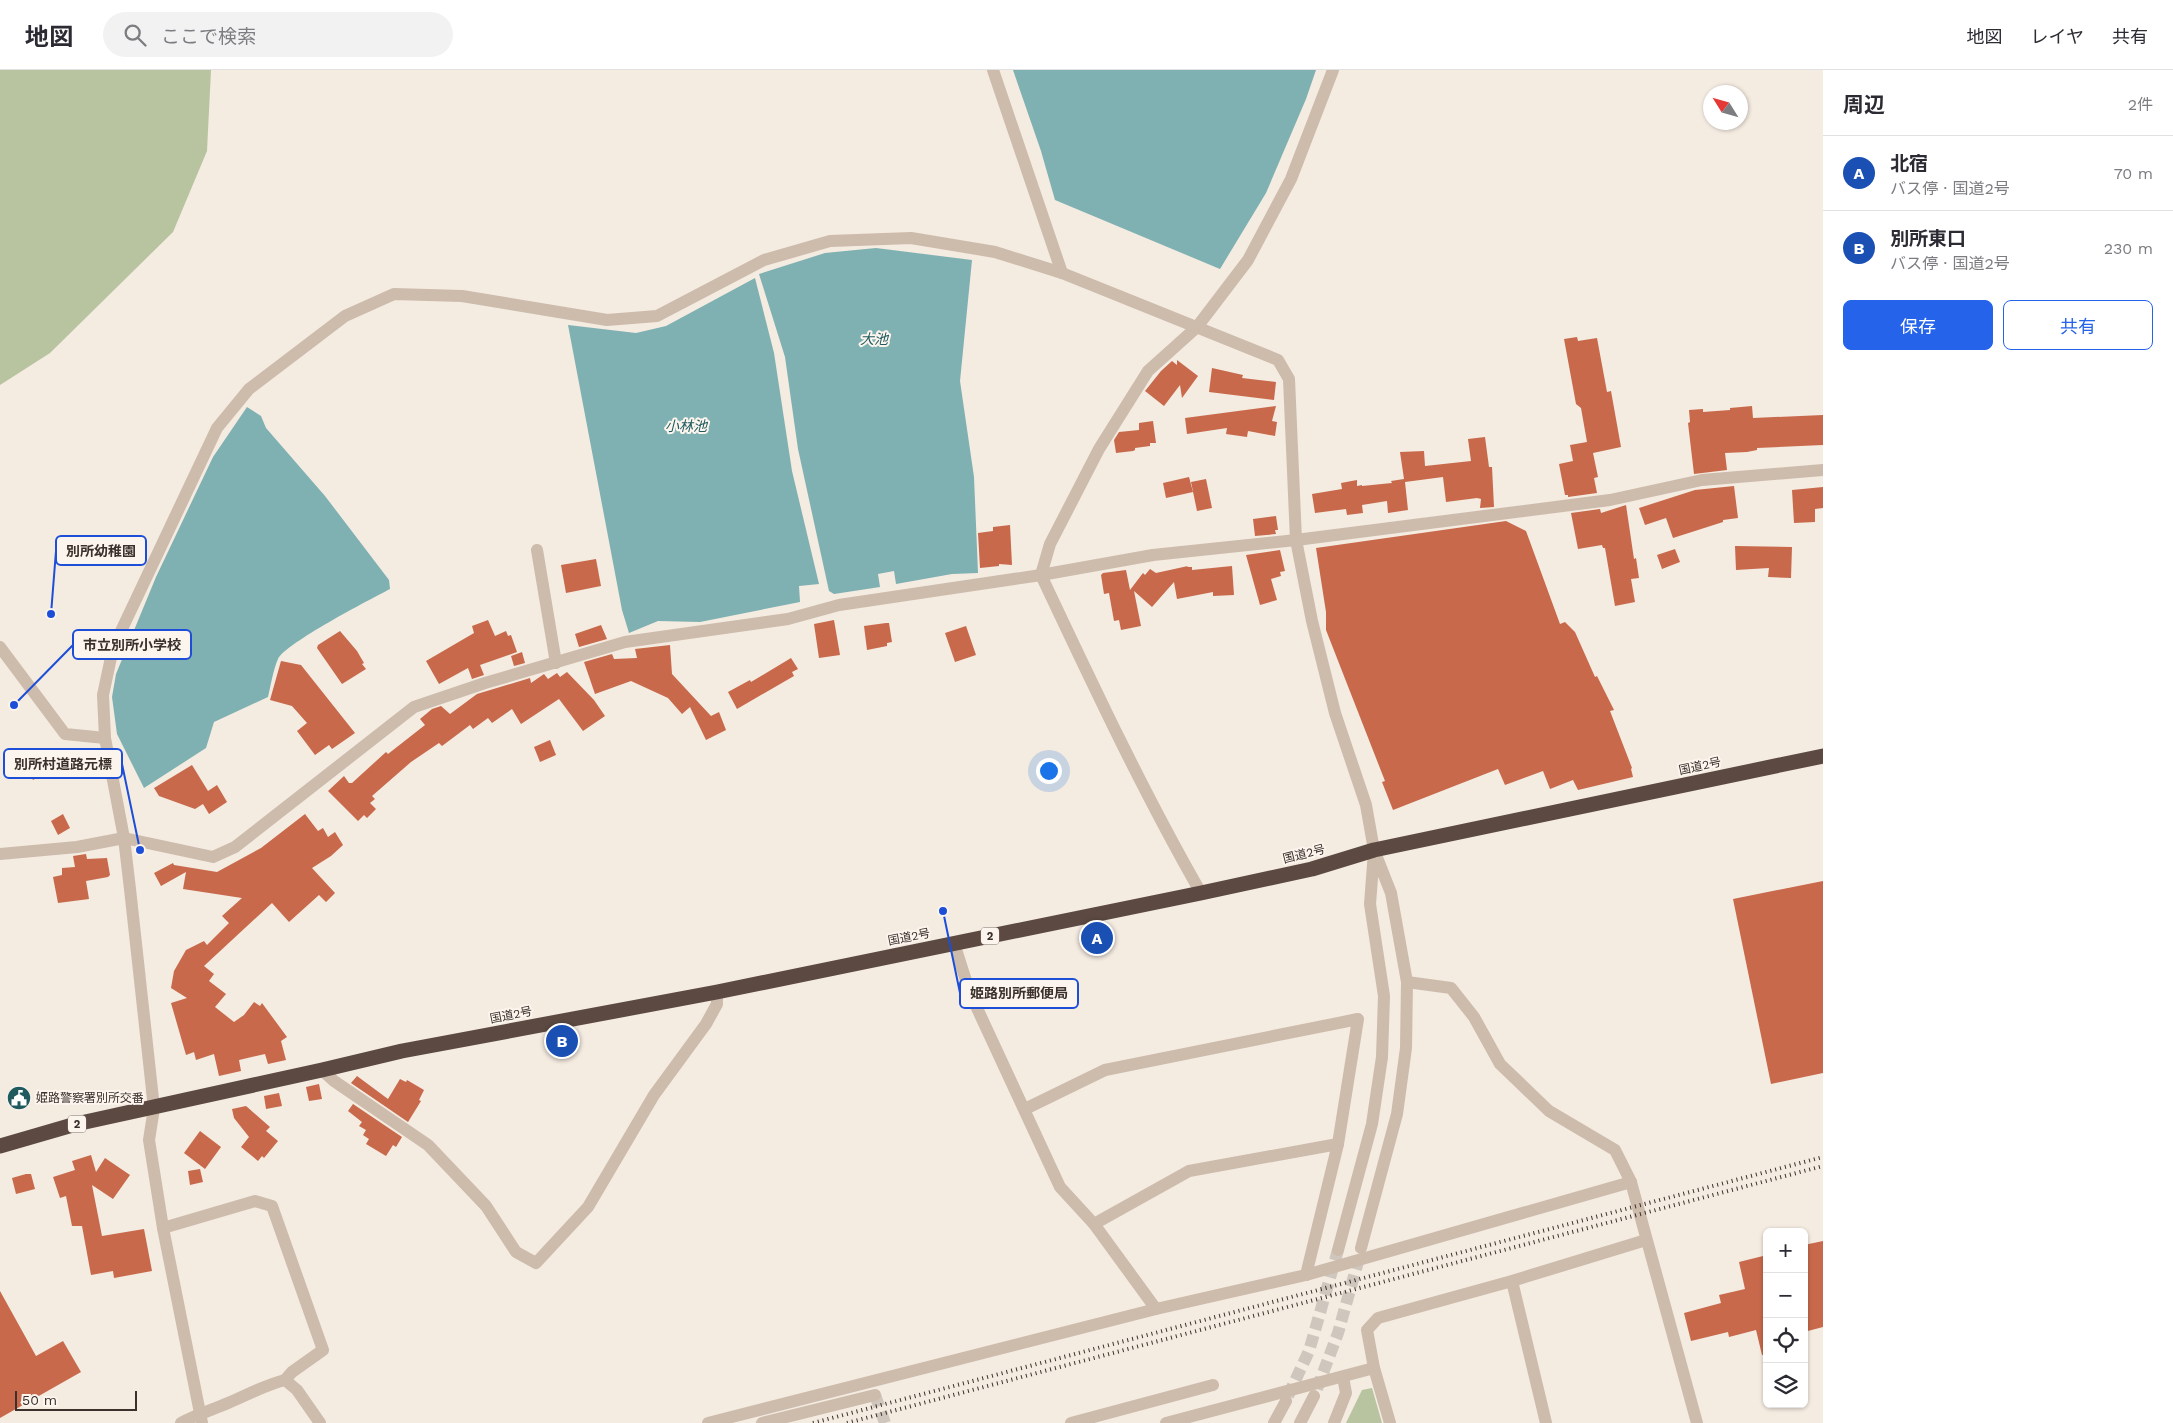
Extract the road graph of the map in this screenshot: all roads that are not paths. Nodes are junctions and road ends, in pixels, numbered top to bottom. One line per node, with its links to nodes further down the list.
1 (993, 70): 3 (street)
2 (1333, 70): 4 (street)
3 (1062, 273): 4 (street); 11 (street)
4 (1197, 327): 6 (street); 8 (street)
5 (1823, 470): 6 (street)
6 (1296, 540): 8 (street); 14 (street)
7 (537, 550): 10 (street)
8 (1041, 575): 10 (street); 16 (street)
9 (0, 647): 11 (street)
10 (556, 663): 13 (street)
11 (105, 738): 13 (street)
12 (1823, 756): 14 (highway, 国道2号 / 2)
13 (124, 838): 15 (street); 21 (street)
14 (1374, 850): 16 (highway, 国道2号 / 2); 18 (street); 30 (street)
15 (0, 854)
16 (1201, 893): 17 (highway, 国道2号 / 2)
17 (954, 943): 19 (highway, 国道2号 / 2); 22 (street)
18 (1407, 982): 25 (street); 29 (street)
19 (718, 992): 20 (highway, 国道2号 / 2); 20 (street)
20 (322, 1070): 21 (highway, 国道2号 / 2)
21 (154, 1108): 24 (highway, 国道2号 / 2); 27 (street)
22 (1025, 1109): 23 (street); 26 (street)
23 (1338, 1144): 26 (street); 31 (street)
24 (0, 1146)
25 (1631, 1182): 28 (street); 31 (street)
26 (1094, 1224): 33 (street)
27 (163, 1228): 36 (street); 42 (street)
28 (1646, 1240): 32 (street); 55 (street)
29 (1361, 1248)
30 (1338, 1250)
31 (1306, 1275): 33 (street)
32 (1512, 1282): 34 (street); 54 (street)
33 (1156, 1309): 45 (street)
34 (1374, 1368): 35 (street); 53 (street)
35 (1343, 1377): 41 (street); 52 (street)
36 (285, 1380): 42 (street); 44 (street)
37 (1213, 1385): 47 (street)
38 (875, 1395): 46 (street)
39 (1314, 1396): 51 (street)
40 (1286, 1400): 50 (street)
41 (1219, 1410): 48 (street); 49 (street)
42 (201, 1418): 43 (street)
43 (181, 1423)
44 (320, 1423)
45 (708, 1423)
46 (762, 1423)
47 (1071, 1423)
48 (1166, 1423)
49 (1222, 1423)
50 (1274, 1423)
51 (1300, 1423)
52 (1334, 1423)
53 (1390, 1423)
54 (1546, 1423)
55 (1697, 1423)

